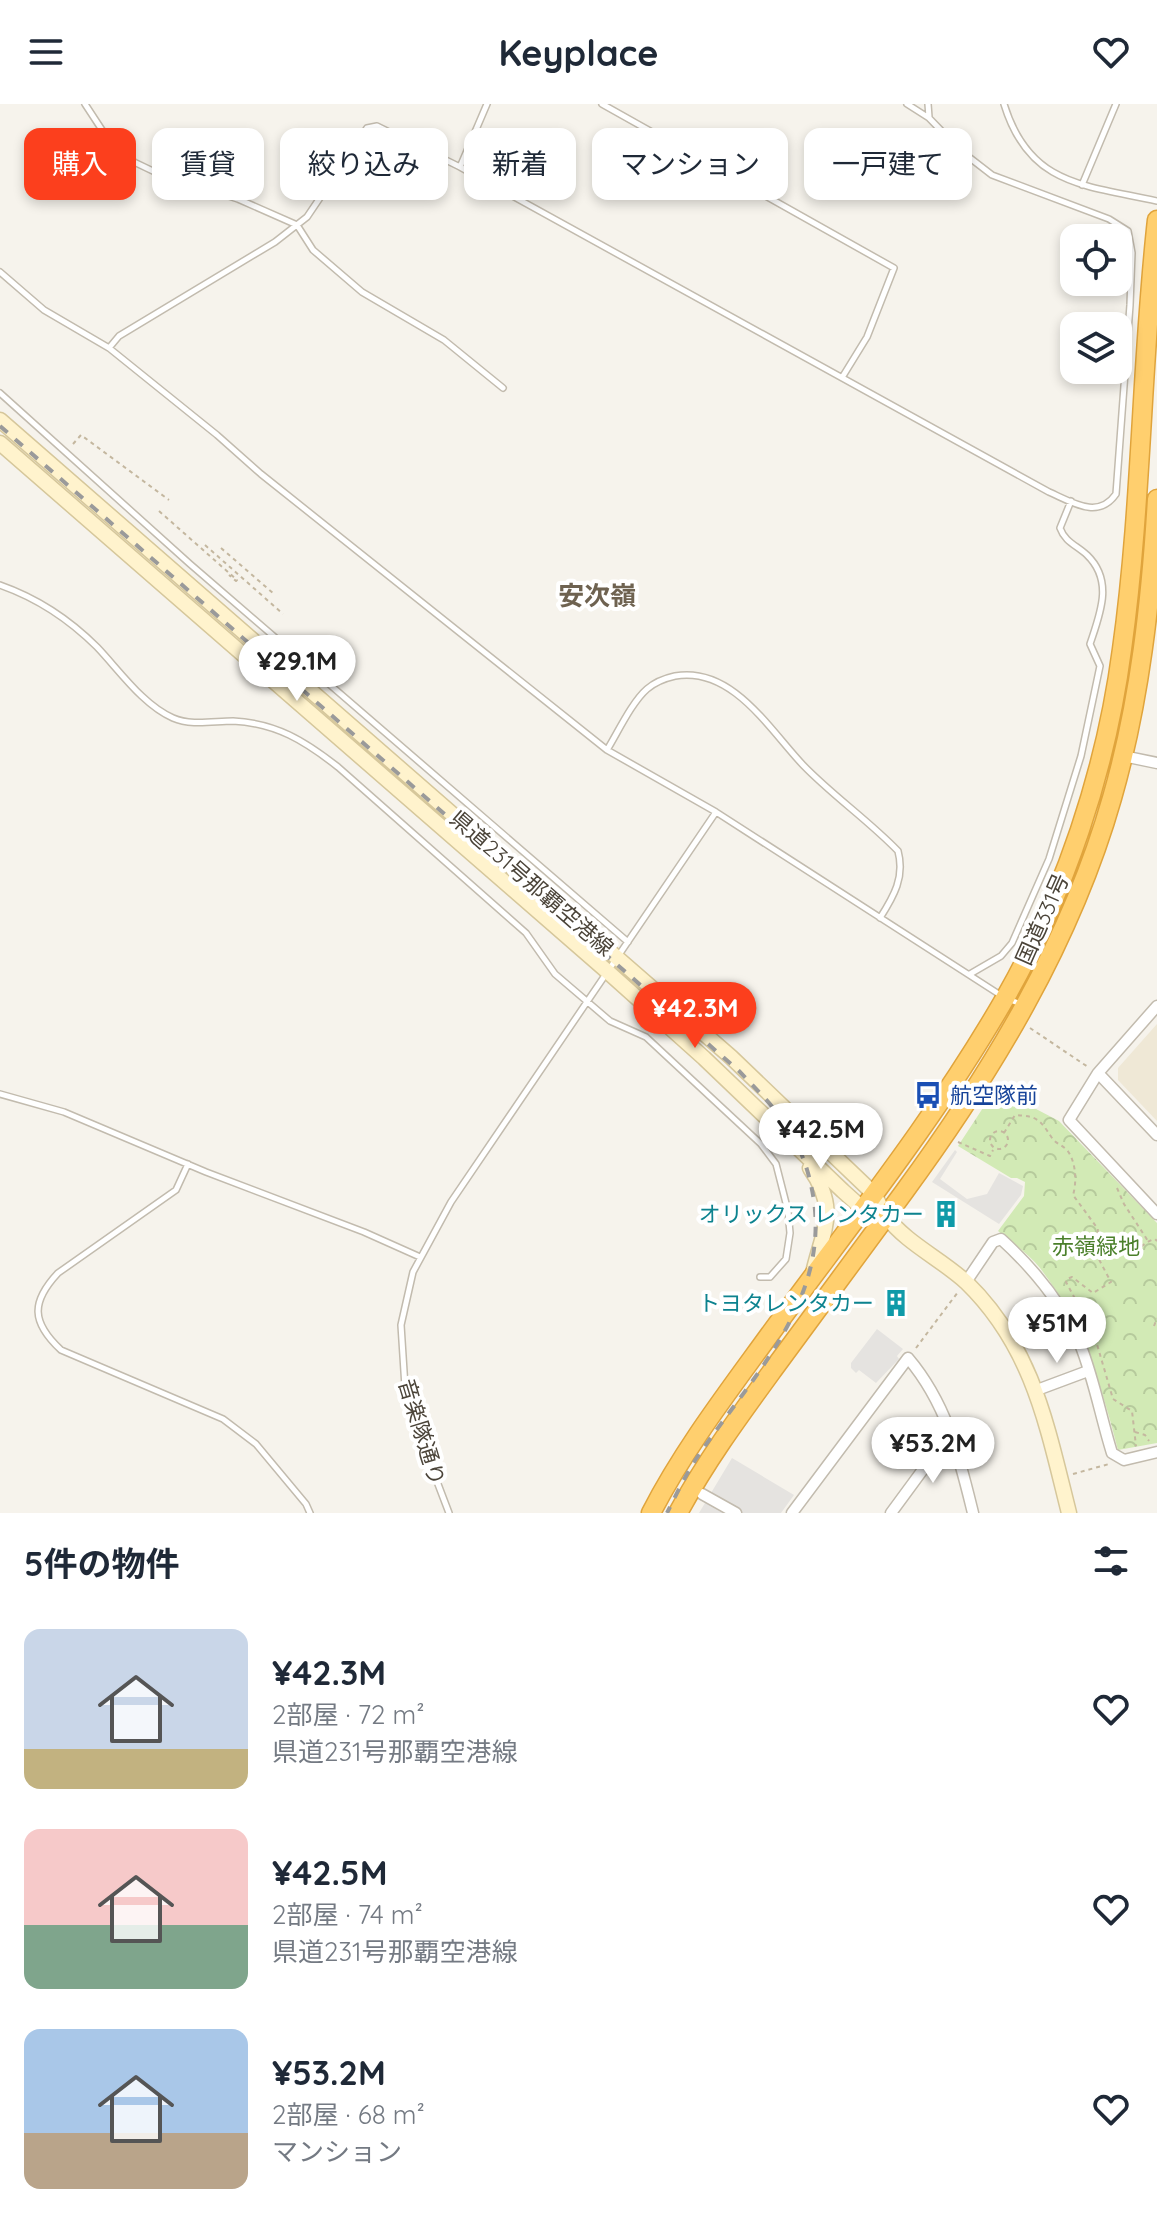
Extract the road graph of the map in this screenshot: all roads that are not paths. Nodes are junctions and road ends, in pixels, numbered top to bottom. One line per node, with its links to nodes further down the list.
1 (85, 104): 13 (lane)
2 (487, 104): 9 (lane)
3 (602, 104): 16 (lane)
4 (907, 104): 8 (lane)
5 (928, 104): 8 (lane)
6 (1004, 104): 10 (lane)
7 (1116, 104): 10 (lane)
8 (929, 118): 22 (lane)
9 (460, 167): 13 (lane); 16 (lane)
10 (1082, 185): 11 (lane)
11 (1157, 201)
12 (1157, 220): 33 (highway, 国道331号)
13 (297, 225): 15 (lane); 17 (lane)
14 (0, 272): 15 (lane)
15 (109, 348): 24 (lane)
16 (843, 376): 22 (lane)
17 (503, 388)
18 (0, 393): 29 (lane)
19 (0, 420): 30 (main road, 県道231号那覇空港線)
20 (0, 443): 31 (main road, 県道231号那覇空港線)
21 (1157, 499): 25 (highway, 国道331号)
22 (1071, 501): 32 (lane)
23 (0, 585): 34 (lane)
24 (607, 750): 27 (lane); 28 (lane)
25 (1123, 756): 26 (street); 35 (highway, 国道331号)
26 (1157, 763)
27 (716, 812): 28 (lane); 29 (lane, 音楽隊通り)
28 (880, 918): 32 (lane)
29 (628, 942): 30 (lane, 音楽隊通り)
30 (618, 957): 31 (lane, 音楽隊通り); 42 (main road, 県道231号那覇空港線)
31 (608, 972): 34 (lane, 音楽隊通り); 40 (main road, 県道231号那覇空港線)
32 (970, 974): 33 (lane)
33 (1005, 998): 35 (lane); 42 (highway, 国道331号)
34 (588, 1002): 45 (lane, 音楽隊通り); 46 (lane)
35 (1025, 1006): 44 (highway, 国道331号)
36 (1157, 1006): 37 (street)
37 (1098, 1073): 39 (street); 43 (street)
38 (0, 1094): 41 (lane)
39 (1157, 1135)
40 (796, 1148): 42 (main road, 県道231号那覇空港線); 47 (main road)
41 (188, 1164): 45 (lane); 54 (lane)
42 (868, 1202): 44 (main road, 県道231号那覇空港線); 47 (highway, 国道331号)
43 (1157, 1214)
44 (886, 1216): 48 (main road); 57 (highway, 国道331号)
45 (420, 1257): 55 (lane, 音楽隊通り)
46 (760, 1277)
47 (812, 1278): 56 (highway, 国道331号)
48 (966, 1282): 49 (street); 50 (main road)
49 (1088, 1371): 50 (street); 52 (street)
50 (1037, 1390): 62 (main road)
51 (953, 1437): 59 (street); 60 (street); 61 (street)
52 (1155, 1452)
53 (702, 1494): 58 (street)
54 (310, 1513)
55 (449, 1513)
56 (651, 1513)
57 (678, 1513)
58 (736, 1513)
59 (792, 1513)
60 (891, 1513)
61 (973, 1513)
62 (1069, 1513)

